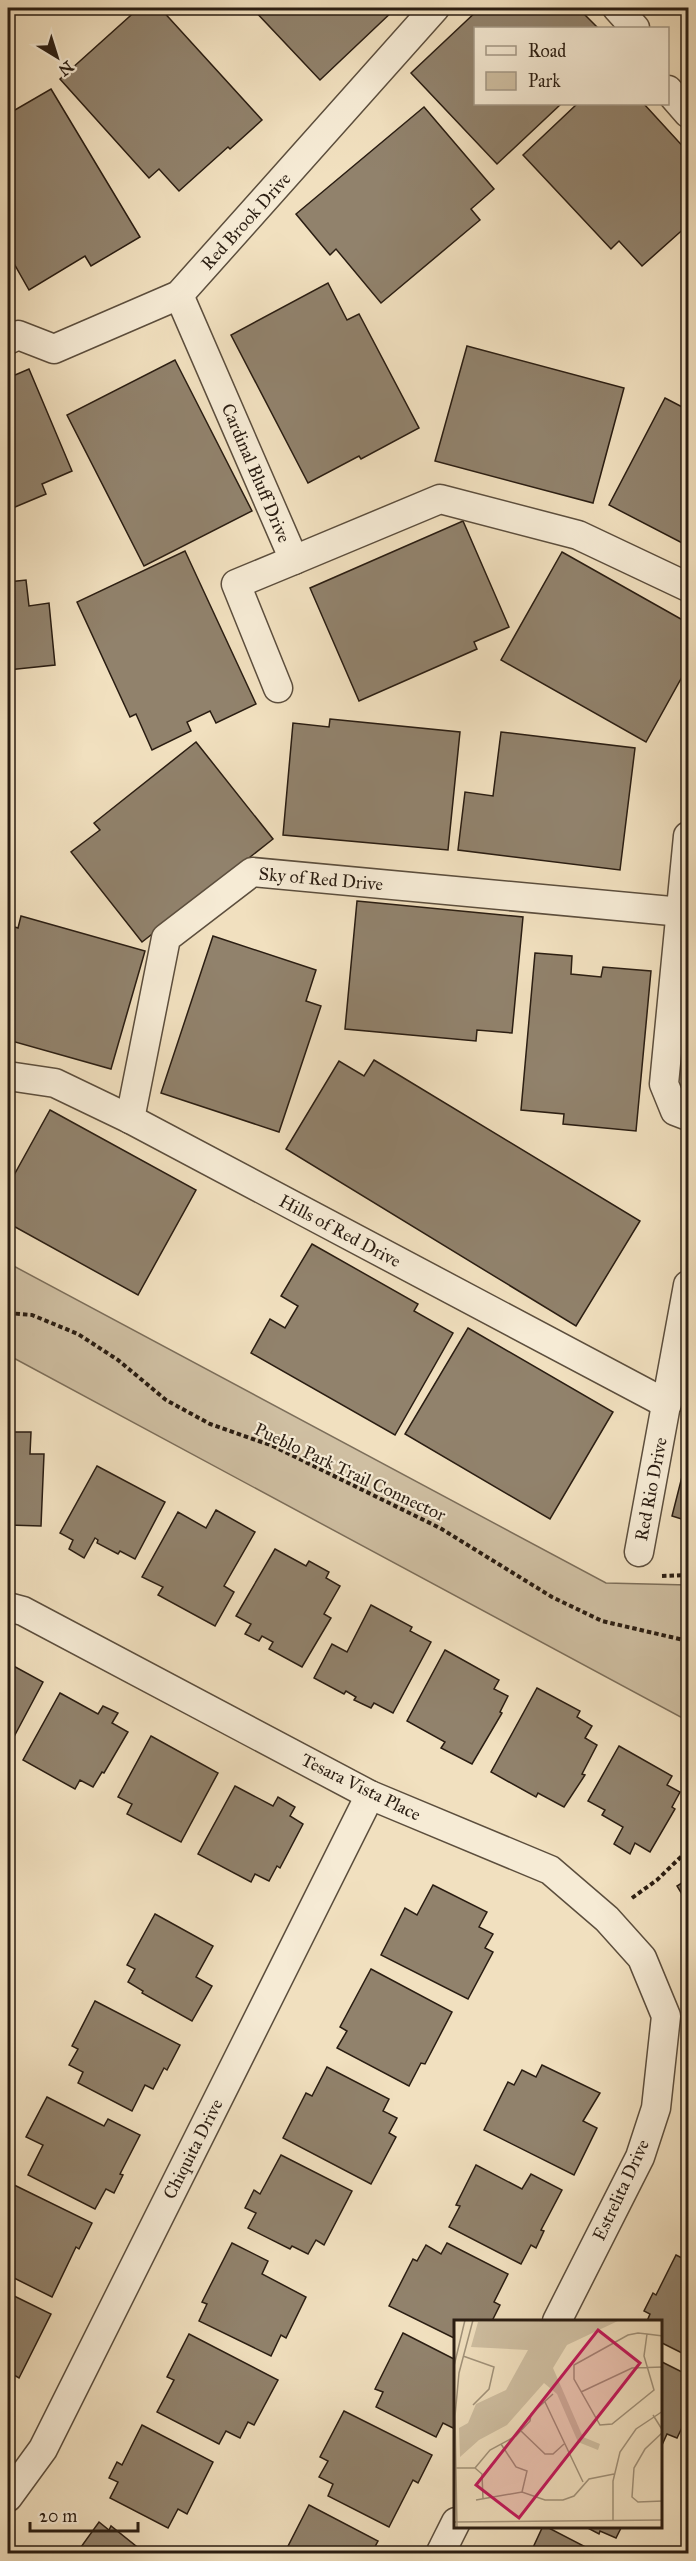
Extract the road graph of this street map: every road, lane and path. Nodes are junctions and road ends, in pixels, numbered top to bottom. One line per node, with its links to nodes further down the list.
1 (435, 8): 6 (street, Red Brook Drive)
2 (617, 8): 3 (street)
3 (634, 27)
4 (669, 91): 5 (street)
5 (688, 112)
6 (179, 295): 7 (street, Red Brook Drive); 8 (street, Cardinal Bluff Drive)
7 (8, 340)
8 (294, 560): 9 (street, Cardinal Bluff Drive); 10 (street)
9 (688, 587)
10 (278, 688)
11 (688, 836): 12 (street)
12 (682, 912): 14 (street); 15 (street, Sky of Red Drive)
13 (8, 1076): 15 (street, Hills of Red Drive)
14 (688, 1116)
15 (130, 1119): 18 (street, Hills of Red Drive)
16 (688, 1285): 18 (street, Red Rio Drive)
17 (8, 1313): 21 (path, Pueblo Park Trail Connector)
18 (667, 1404): 19 (street, Red Rio Drive)
19 (639, 1551)
20 (8, 1607): 22 (street, Tesara Vista Place)
21 (688, 1641)
22 (370, 1795): 24 (street, Tesara Vista Place); 27 (street, Chiquita Drive)
23 (688, 1850): 24 (path)
24 (607, 1919): 25 (street, Tesara Vista Place)
25 (666, 2016): 26 (street, Estrelita Drive)
26 (558, 2320)
27 (8, 2497)
28 (454, 2526): 29 (street)
29 (440, 2553)

